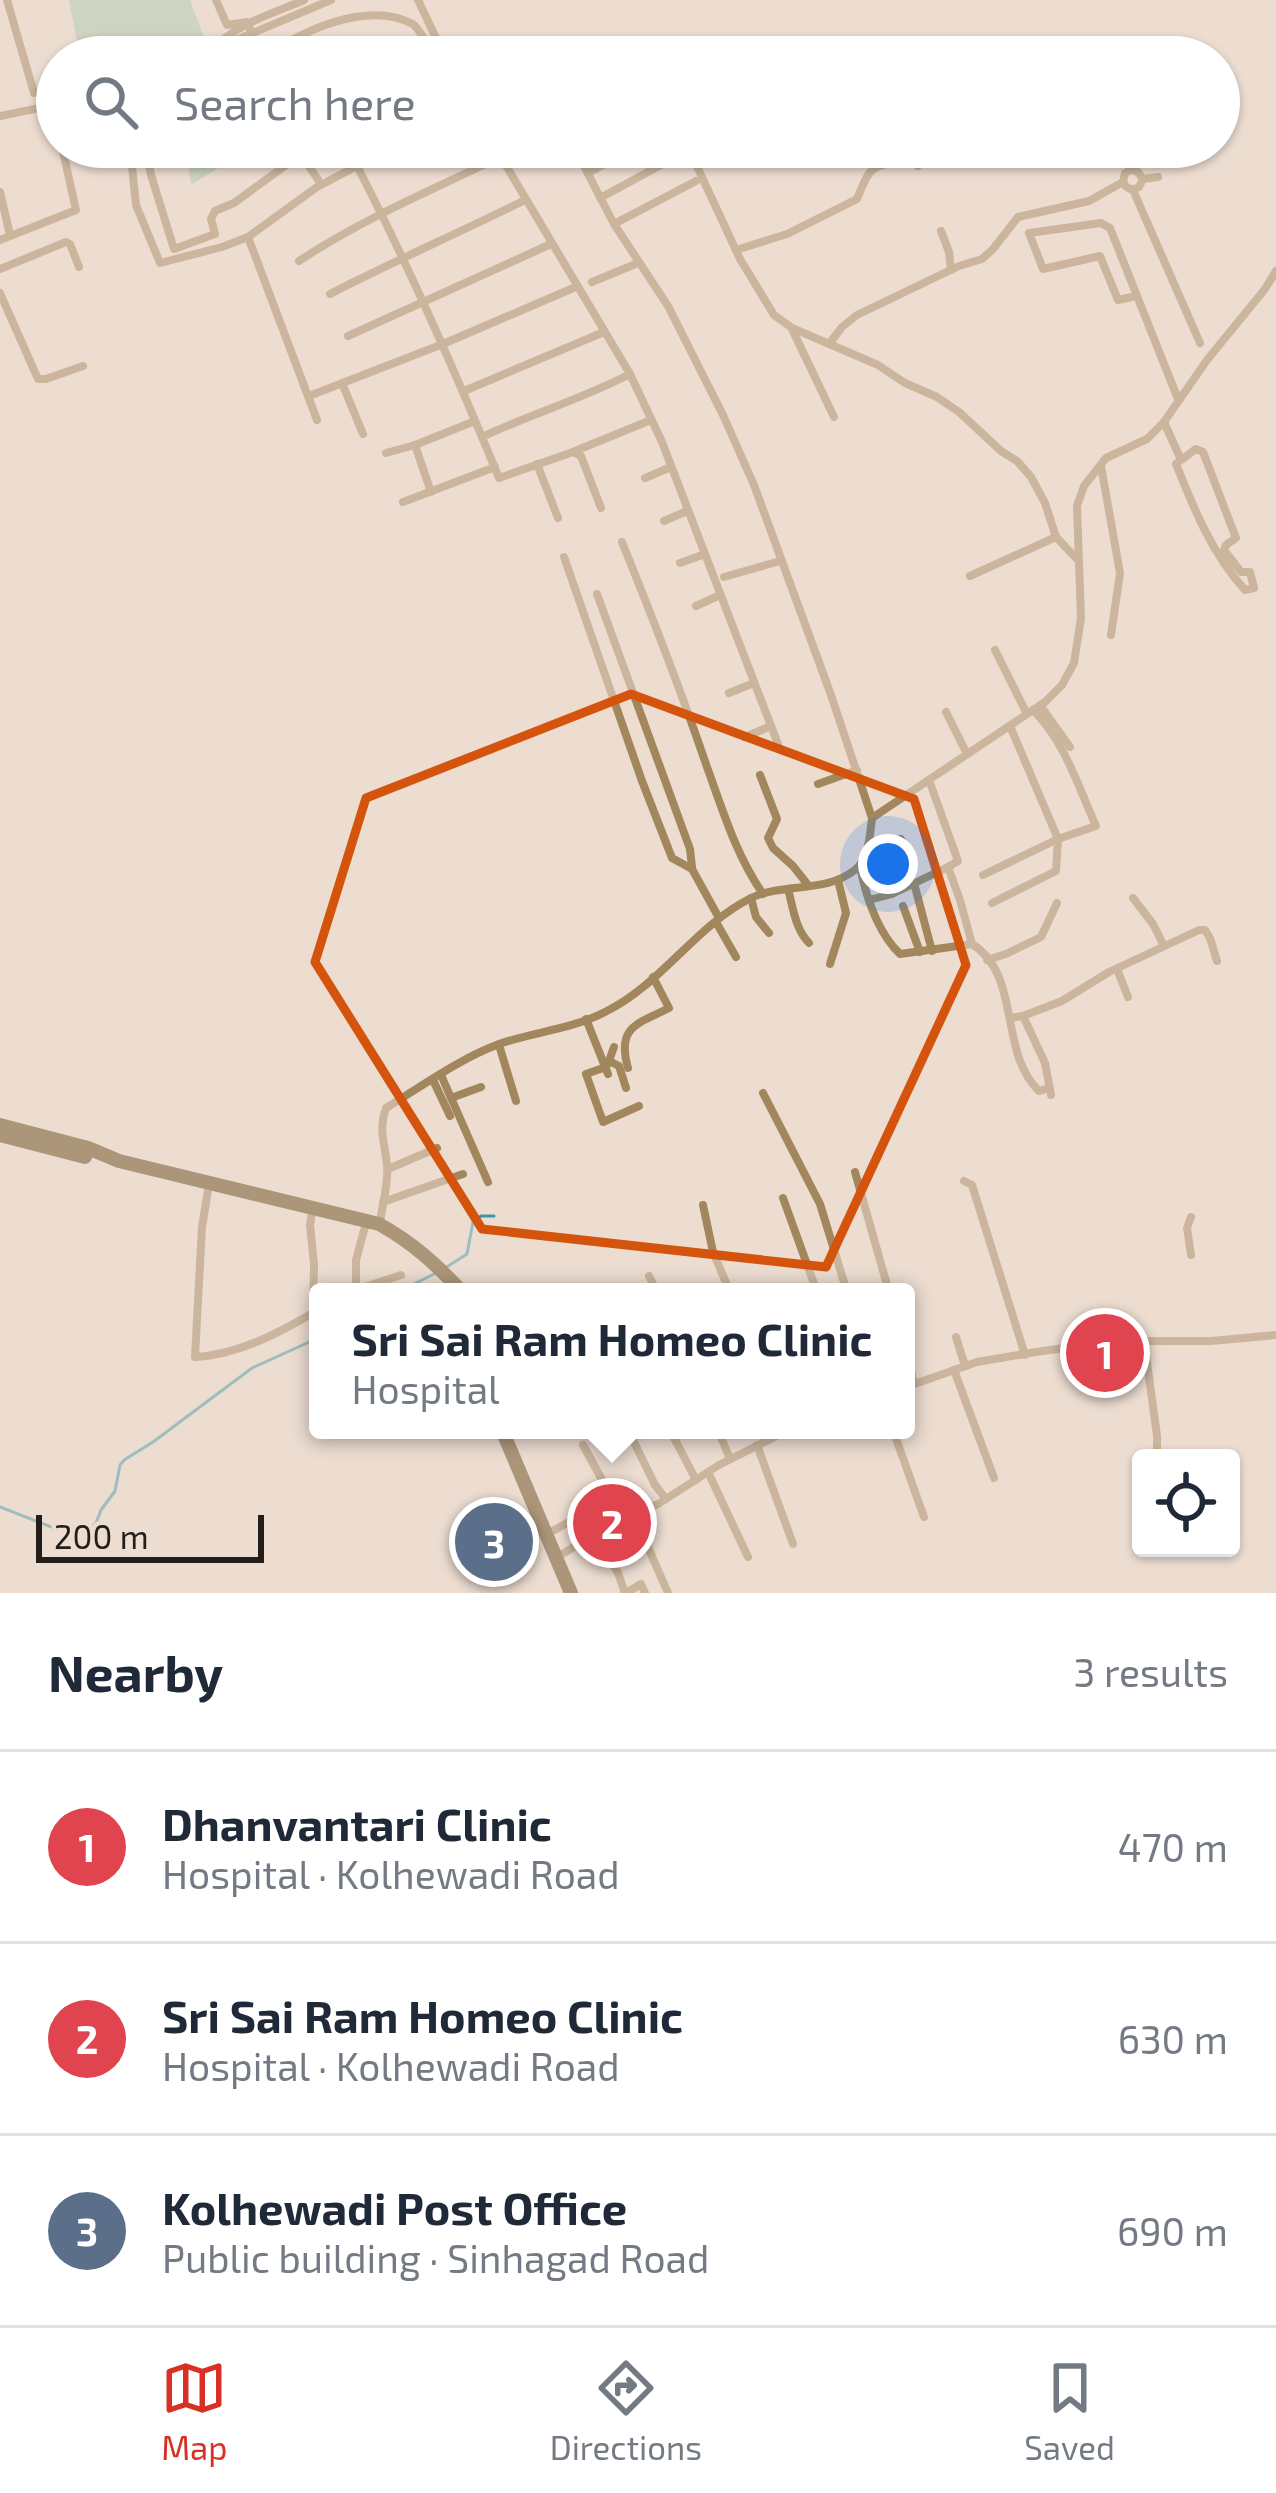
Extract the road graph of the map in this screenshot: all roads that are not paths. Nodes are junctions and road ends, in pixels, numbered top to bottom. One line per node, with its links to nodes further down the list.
1 (7, 0): 12 (street)
2 (216, 0): 6 (street)
3 (331, 0): 5 (street)
4 (418, 0): 11 (street)
5 (304, 3): 6 (street)
6 (251, 29): 7 (street); 8 (street)
7 (233, 36)
8 (254, 36)
9 (296, 36): 10 (street)
10 (422, 36)
11 (435, 36)
12 (34, 93)
13 (36, 109): 14 (street)
14 (0, 116)
15 (67, 168): 42 (street)
16 (132, 168): 43 (street)
17 (150, 168): 18 (street)
18 (283, 168)
19 (311, 168): 34 (street)
20 (353, 168): 34 (street)
21 (358, 168): 39 (street)
22 (467, 168): 39 (street)
23 (506, 168): 38 (street)
24 (585, 168): 29 (street)
25 (597, 168): 29 (street)
26 (654, 168): 37 (street)
27 (695, 168): 46 (street)
28 (876, 168): 46 (street)
29 (588, 173): 37 (street)
30 (1142, 178): 31 (street); 33 (street); 35 (street)
31 (1158, 178)
32 (696, 181): 40 (street)
33 (1123, 182): 35 (street); 52 (street)
34 (321, 184): 43 (street)
35 (1133, 190): 65 (street)
36 (0, 192): 42 (street)
37 (600, 198): 40 (street)
38 (525, 200): 45 (street); 47 (street)
39 (381, 213): 47 (street); 48 (street)
40 (614, 224): 49 (street)
41 (941, 231): 52 (street)
42 (10, 235): 44 (street)
43 (248, 237): 70 (street)
44 (0, 240)
45 (551, 244): 55 (street); 59 (street)
46 (736, 250): 60 (street)
47 (403, 256): 57 (street); 59 (street)
48 (299, 261)
49 (638, 263): 54 (street); 98 (street)
50 (79, 267): 51 (street)
51 (0, 269)
52 (951, 270): 64 (street)
53 (1276, 271): 71 (street)
54 (592, 282)
55 (578, 286): 61 (street); 63 (street)
56 (0, 293): 66 (street)
57 (330, 294)
58 (1136, 296): 58 (street); 71 (street)
59 (424, 303): 62 (street); 63 (street)
60 (792, 328): 64 (street); 72 (street)
61 (604, 332): 67 (street); 69 (street)
62 (348, 336)
63 (443, 344): 68 (street); 69 (street)
64 (829, 344): 94 (street)
65 (1200, 344)
66 (83, 366)
67 (630, 374): 74 (street); 78 (street)
68 (342, 383): 70 (street); 77 (street)
69 (464, 391): 75 (street)
70 (309, 396): 73 (street)
71 (1178, 400): 76 (street)
72 (834, 417)
73 (317, 420)
74 (651, 420): 80 (street); 86 (street)
75 (476, 421): 78 (street); 79 (street)
76 (1164, 422): 82 (street); 84 (street)
77 (363, 434)
78 (482, 436): 85 (street)
79 (416, 446): 81 (street); 88 (street)
80 (573, 452): 83 (street); 90 (street)
81 (386, 453)
82 (1181, 460): 82 (street)
83 (537, 464): 85 (street); 92 (street)
84 (1101, 464): 99 (street); 106 (street)
85 (495, 467): 88 (street)
86 (671, 467): 87 (street); 91 (street)
87 (645, 478)
88 (431, 492): 89 (street)
89 (404, 502)
90 (601, 508)
91 (687, 511): 93 (street); 96 (street)
92 (558, 518)
93 (664, 520)
94 (1056, 537): 99 (street); 101 (street)
95 (622, 542): 134 (street)
96 (705, 554): 100 (street); 104 (street)
97 (565, 557): 128 (street)
98 (780, 561): 102 (street); 118 (street)
99 (1079, 561): 110 (street)
100 (680, 563)
101 (970, 576)
102 (724, 578)
103 (597, 594): 128 (street)
104 (720, 596): 105 (street); 108 (street)
105 (696, 606)
106 (1112, 635)
107 (995, 650): 110 (street)
108 (754, 683): 109 (street); 112 (street)
109 (729, 693)
110 (1033, 710): 113 (street); 116 (street); 123 (street)
111 (946, 712): 117 (street)
112 (771, 726): 114 (street); 115 (street)
113 (1010, 726): 117 (street); 123 (street)
114 (745, 737)
115 (778, 744)
116 (1070, 747)
117 (967, 754): 120 (street)
118 (857, 770): 121 (street); 122 (street)
119 (760, 776): 132 (street)
120 (929, 780): 122 (street); 127 (street)
121 (818, 784)
122 (872, 818): 124 (street)
123 (1058, 839): 129 (street); 138 (street)
124 (868, 847): 125 (street); 126 (street)
125 (905, 848)
126 (860, 867): 130 (street); 137 (street)
127 (948, 867): 131 (street); 144 (street)
128 (692, 868): 141 (street)
129 (983, 874)
130 (838, 880): 132 (street); 151 (street)
131 (914, 883): 137 (street); 146 (street)
132 (809, 886): 133 (street)
133 (788, 889): 134 (street); 143 (street)
134 (763, 894): 135 (street)
135 (751, 898): 141 (street); 142 (street)
136 (1133, 898): 145 (street)
137 (869, 900): 147 (street)
138 (992, 903)
139 (1057, 903): 149 (street)
140 (903, 906): 147 (street)
141 (717, 920): 148 (street); 153 (street)
142 (769, 933)
143 (808, 943)
144 (972, 944): 146 (street); 149 (street)
145 (1164, 946): 150 (street); 152 (street)
146 (932, 951): 147 (street)
147 (920, 952)
148 (736, 957)
149 (987, 960): 155 (street)
150 (1217, 961)
151 (830, 964)
152 (1117, 968): 154 (street); 156 (street)
153 (653, 976): 157 (street); 160 (street)
154 (1128, 998)
155 (1009, 1016): 156 (street); 156 (street)
156 (1023, 1016)
157 (586, 1019): 158 (street); 160 (street)
158 (499, 1044): 161 (street); 166 (street)
159 (614, 1047): 160 (street)
160 (614, 1069): 163 (street); 167 (street)
161 (437, 1077): 165 (street); 168 (street); 173 (street)
162 (481, 1087): 165 (street)
163 (626, 1088)
164 (763, 1093): 195 (street)
165 (451, 1098): 177 (street)
166 (516, 1101)
167 (639, 1106)
168 (450, 1116)
169 (0, 1125): 172 (main road)
170 (0, 1135): 172 (main road)
171 (436, 1148): 173 (street)
172 (119, 1161): 178 (main road)
173 (388, 1168): 180 (street)
174 (855, 1172): 196 (street)
175 (463, 1174): 180 (street)
176 (964, 1181): 201 (street)
177 (488, 1182)
178 (208, 1184): 182 (main road); 197 (street)
179 (783, 1198): 194 (street)
180 (383, 1202): 184 (street)
181 (703, 1205): 193 (street)
182 (313, 1206): 184 (main road); 188 (street)
183 (1191, 1217): 185 (street)
184 (373, 1223): 189 (street); 191 (main road)
185 (1191, 1255)
186 (401, 1274): 190 (street)
187 (649, 1276): 192 (street)
188 (314, 1283)
189 (354, 1283)
190 (376, 1283)
191 (454, 1283)
192 (652, 1283)
193 (726, 1283)
194 (814, 1283)
195 (844, 1283)
196 (887, 1283)
197 (309, 1315)
198 (1276, 1335): 200 (street)
199 (956, 1337): 202 (street)
200 (1144, 1340): 201 (street); 213 (street)
201 (1024, 1354): 202 (street)
202 (965, 1366): 203 (street)
203 (954, 1370): 204 (street); 216 (street)
204 (915, 1384)
205 (507, 1439): 222 (main road)
206 (632, 1439): 218 (street)
207 (675, 1439): 217 (street)
208 (722, 1439): 214 (street)
209 (768, 1439): 212 (street)
210 (896, 1439): 221 (street)
211 (583, 1444): 220 (street)
212 (757, 1445): 214 (street); 224 (street)
213 (1157, 1449)
214 (730, 1459): 215 (street)
215 (708, 1472): 217 (street); 225 (street)
216 (994, 1478)
217 (696, 1480): 218 (street)
218 (667, 1499): 220 (street)
219 (589, 1511): 222 (street)
220 (629, 1517): 223 (street); 230 (street)
221 (924, 1517)
222 (546, 1534): 226 (main road)
223 (597, 1535): 226 (street); 228 (street)
224 (794, 1544)
225 (748, 1557)
226 (556, 1558): 227 (main road)
227 (571, 1593)
228 (625, 1593): 229 (street)
229 (645, 1593)
230 (668, 1593)

